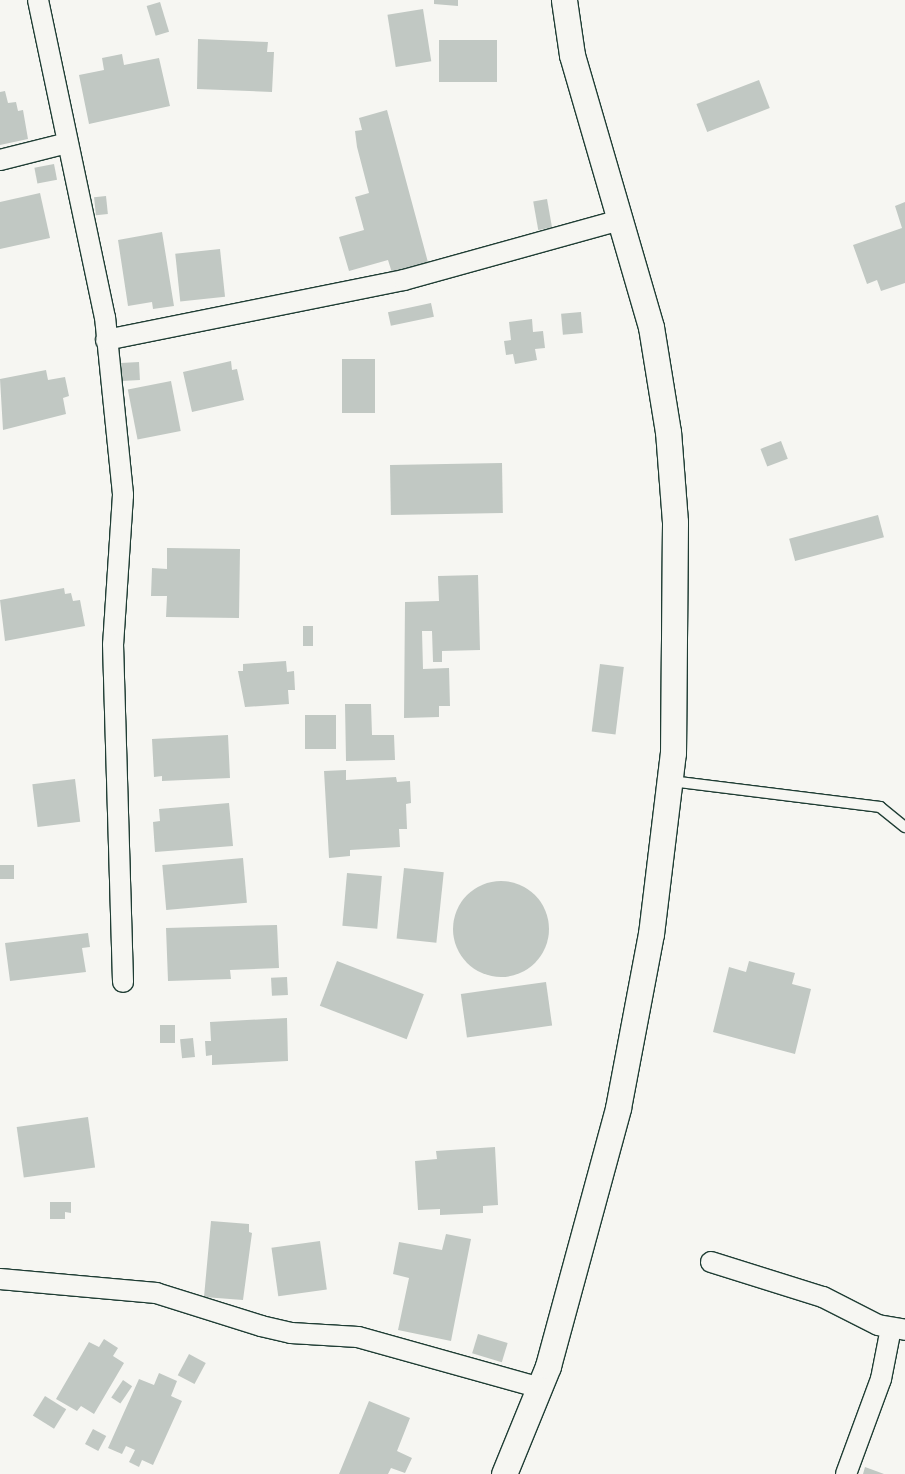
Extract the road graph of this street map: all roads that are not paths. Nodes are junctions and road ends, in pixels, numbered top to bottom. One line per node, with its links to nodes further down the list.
1 (38, 0): 3 (street)
2 (564, 0): 5 (street)
3 (68, 143): 4 (street); 6 (street)
4 (0, 160)
5 (621, 220): 6 (street); 7 (street)
6 (106, 340): 9 (street)
7 (671, 781): 8 (lane); 13 (street)
8 (905, 827)
9 (123, 982)
10 (711, 1262): 12 (street)
11 (0, 1279): 13 (street)
12 (898, 1329): 15 (street)
13 (540, 1388): 14 (street)
14 (504, 1474)
15 (846, 1474)

